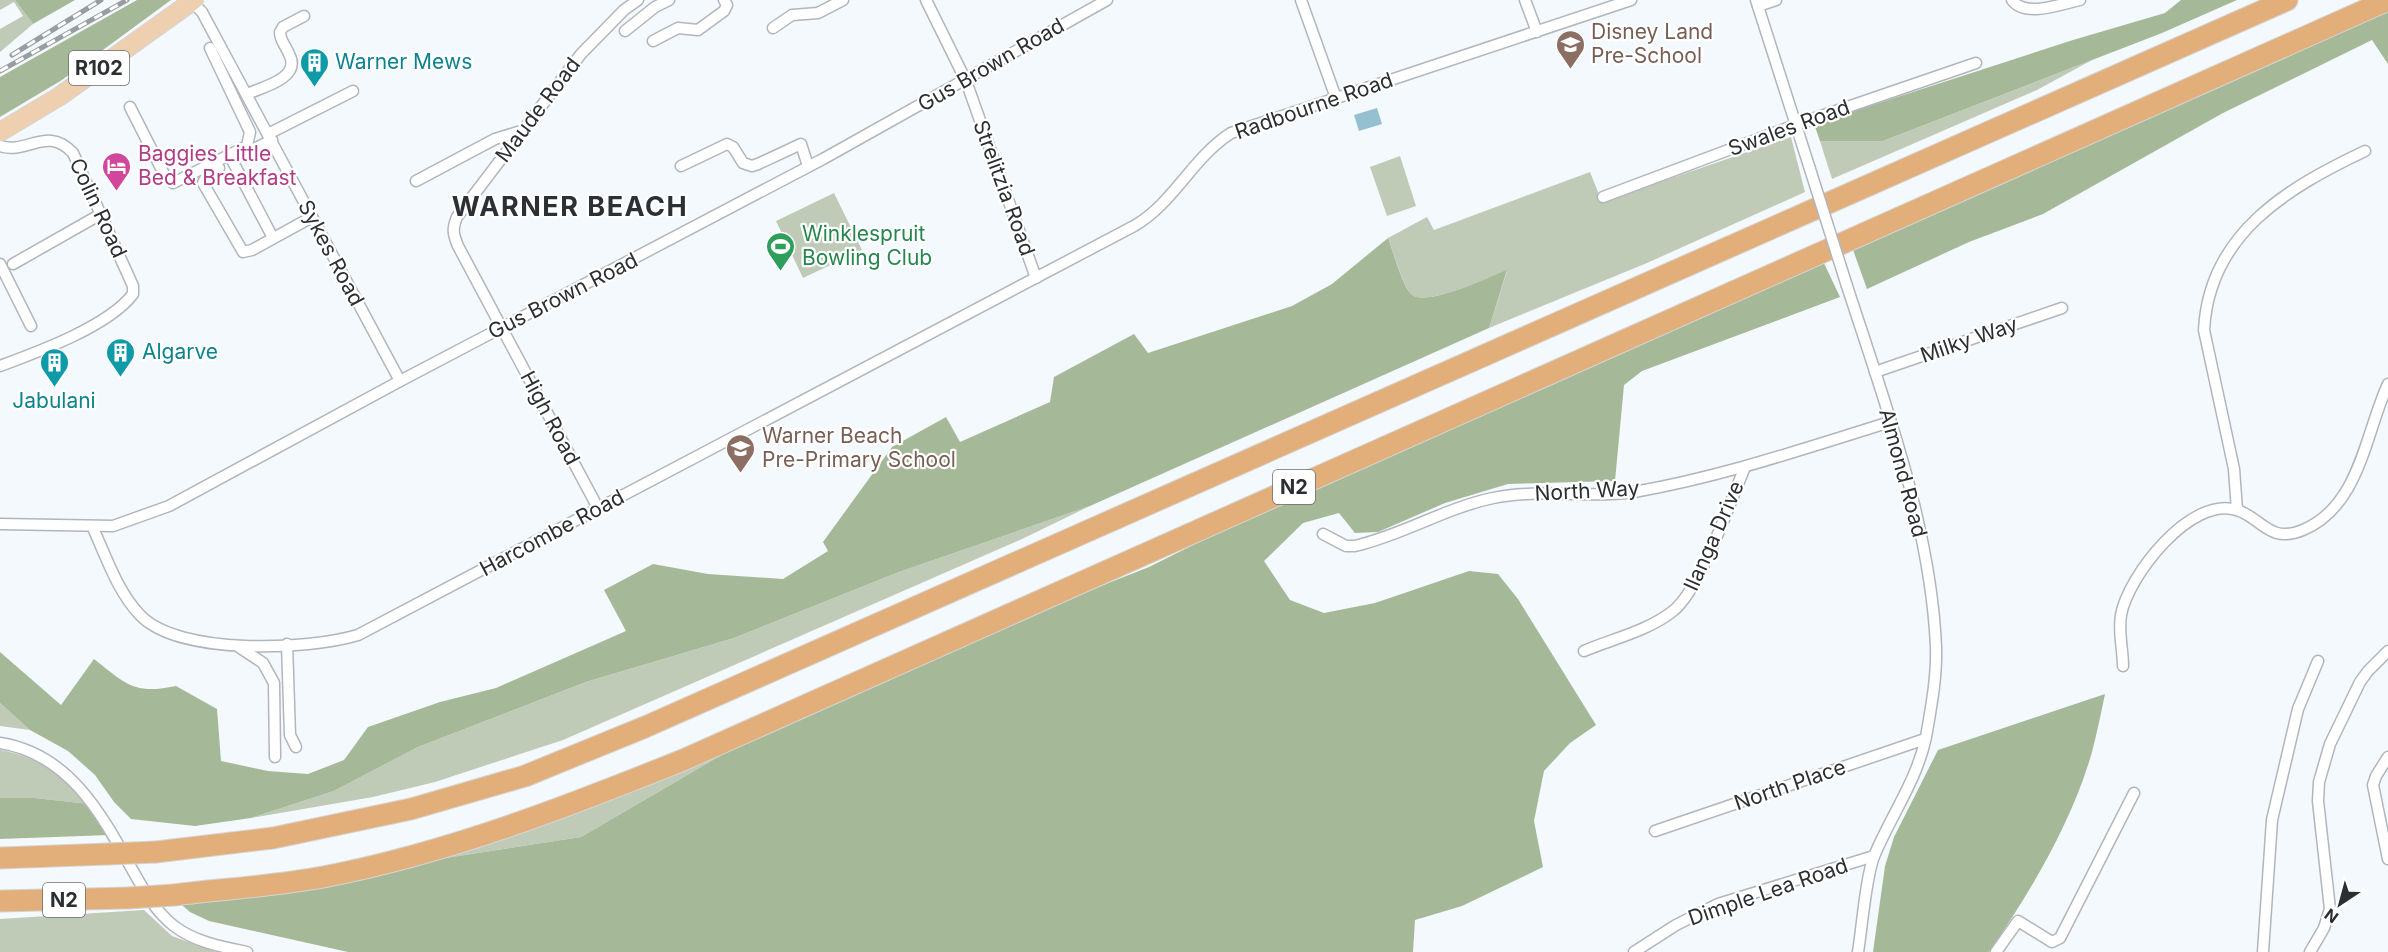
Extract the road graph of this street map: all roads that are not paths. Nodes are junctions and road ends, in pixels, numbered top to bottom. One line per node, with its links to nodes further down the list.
1 (638, 0): 33 (street, Maude Road)
2 (669, 0): 21 (street)
3 (724, 0): 23 (street)
4 (843, 0): 20 (street)
5 (926, 0): 26 (street, Strelitzia Road)
6 (1083, 0): 18 (street)
7 (1107, 0): 18 (street, Gus Brown Road)
8 (1301, 0): 28 (street)
9 (1525, 0): 22 (street)
10 (1631, 0): 22 (street, Radbourne Road)
11 (1776, 0): 17 (street)
12 (2012, 0): 13 (street)
13 (2076, 0)
14 (2288, 0): 77 (highway, N2, bridge)
15 (2388, 0): 79 (highway, N2, bridge)
16 (193, 1): 29 (street, Sykes Road); 34 (main road, R102)
17 (1757, 3): 32 (street, Almond Road)
18 (1086, 12): 26 (street, Gus Brown Road)
19 (304, 16): 29 (street)
20 (773, 28)
21 (625, 31)
22 (1538, 32): 28 (street, Radbourne Road)
23 (653, 41)
24 (210, 48): 31 (street)
25 (1976, 63): 32 (street, Swales Road)
26 (966, 81): 40 (street, Gus Brown Road); 48 (street, Strelitzia Road)
27 (353, 91): 35 (street)
28 (1336, 98): 48 (street, Radbourne Road)
29 (250, 99): 31 (street); 35 (street, Sykes Road)
30 (130, 107): 31 (street)
31 (240, 112)
32 (1795, 125): 42 (street, Swales Road); 53 (street, Almond Road, bridge)
33 (521, 131): 41 (street); 51 (street, Maude Road)
34 (0, 132)
35 (270, 137): 38 (street); 44 (street, Sykes Road)
36 (0, 146): 43 (street, Colin Road)
37 (2365, 152): 59 (street)
38 (232, 160): 45 (street); 45 (street)
39 (681, 166): 40 (street)
40 (808, 166): 51 (street, Gus Brown Road)
41 (416, 181)
42 (1603, 197)
43 (101, 214): 47 (street); 52 (street, Colin Road)
44 (312, 217): 45 (street); 54 (street, Sykes Road)
45 (273, 238)
46 (0, 264): 50 (street)
47 (13, 264)
48 (1036, 278): 58 (street, Harcombe Road)
49 (2062, 308): 53 (street, Milky Way)
50 (32, 326)
51 (503, 328): 54 (street, Gus Brown Road); 58 (street, High Road)
52 (0, 366)
53 (1875, 372): 56 (street, Almond Road)
54 (400, 381): 61 (street, Gus Brown Road)
55 (2388, 384): 59 (street)
56 (1890, 422): 57 (street, North Way); 69 (street, Almond Road)
57 (1745, 467): 62 (street, North Way); 65 (street, Ilanga Drive)
58 (598, 508): 63 (street, Harcombe Road)
59 (2237, 510): 68 (street)
60 (0, 524): 61 (street, Gus Brown Road)
61 (92, 526): 64 (street, Harcombe Road)
62 (1323, 534)
63 (286, 644): 64 (street, Harcombe Road); 71 (street)
64 (238, 647): 72 (street)
65 (1584, 651)
66 (2388, 651): 85 (street)
67 (2318, 661): 84 (street)
68 (2123, 666)
69 (1925, 739): 75 (street, North Place); 76 (street, Almond Road)
70 (0, 743): 80 (street)
71 (296, 747)
72 (275, 757)
73 (2388, 757): 78 (street)
74 (2134, 794): 83 (street)
75 (1655, 831)
76 (1874, 856): 81 (street, Dimple Lea Road); 82 (street, Almond Road)
77 (0, 858)
78 (2388, 860)
79 (0, 901)
80 (247, 952)
81 (1634, 952)
82 (1858, 952)
83 (1996, 952)
84 (2262, 952)
85 (2310, 952)

